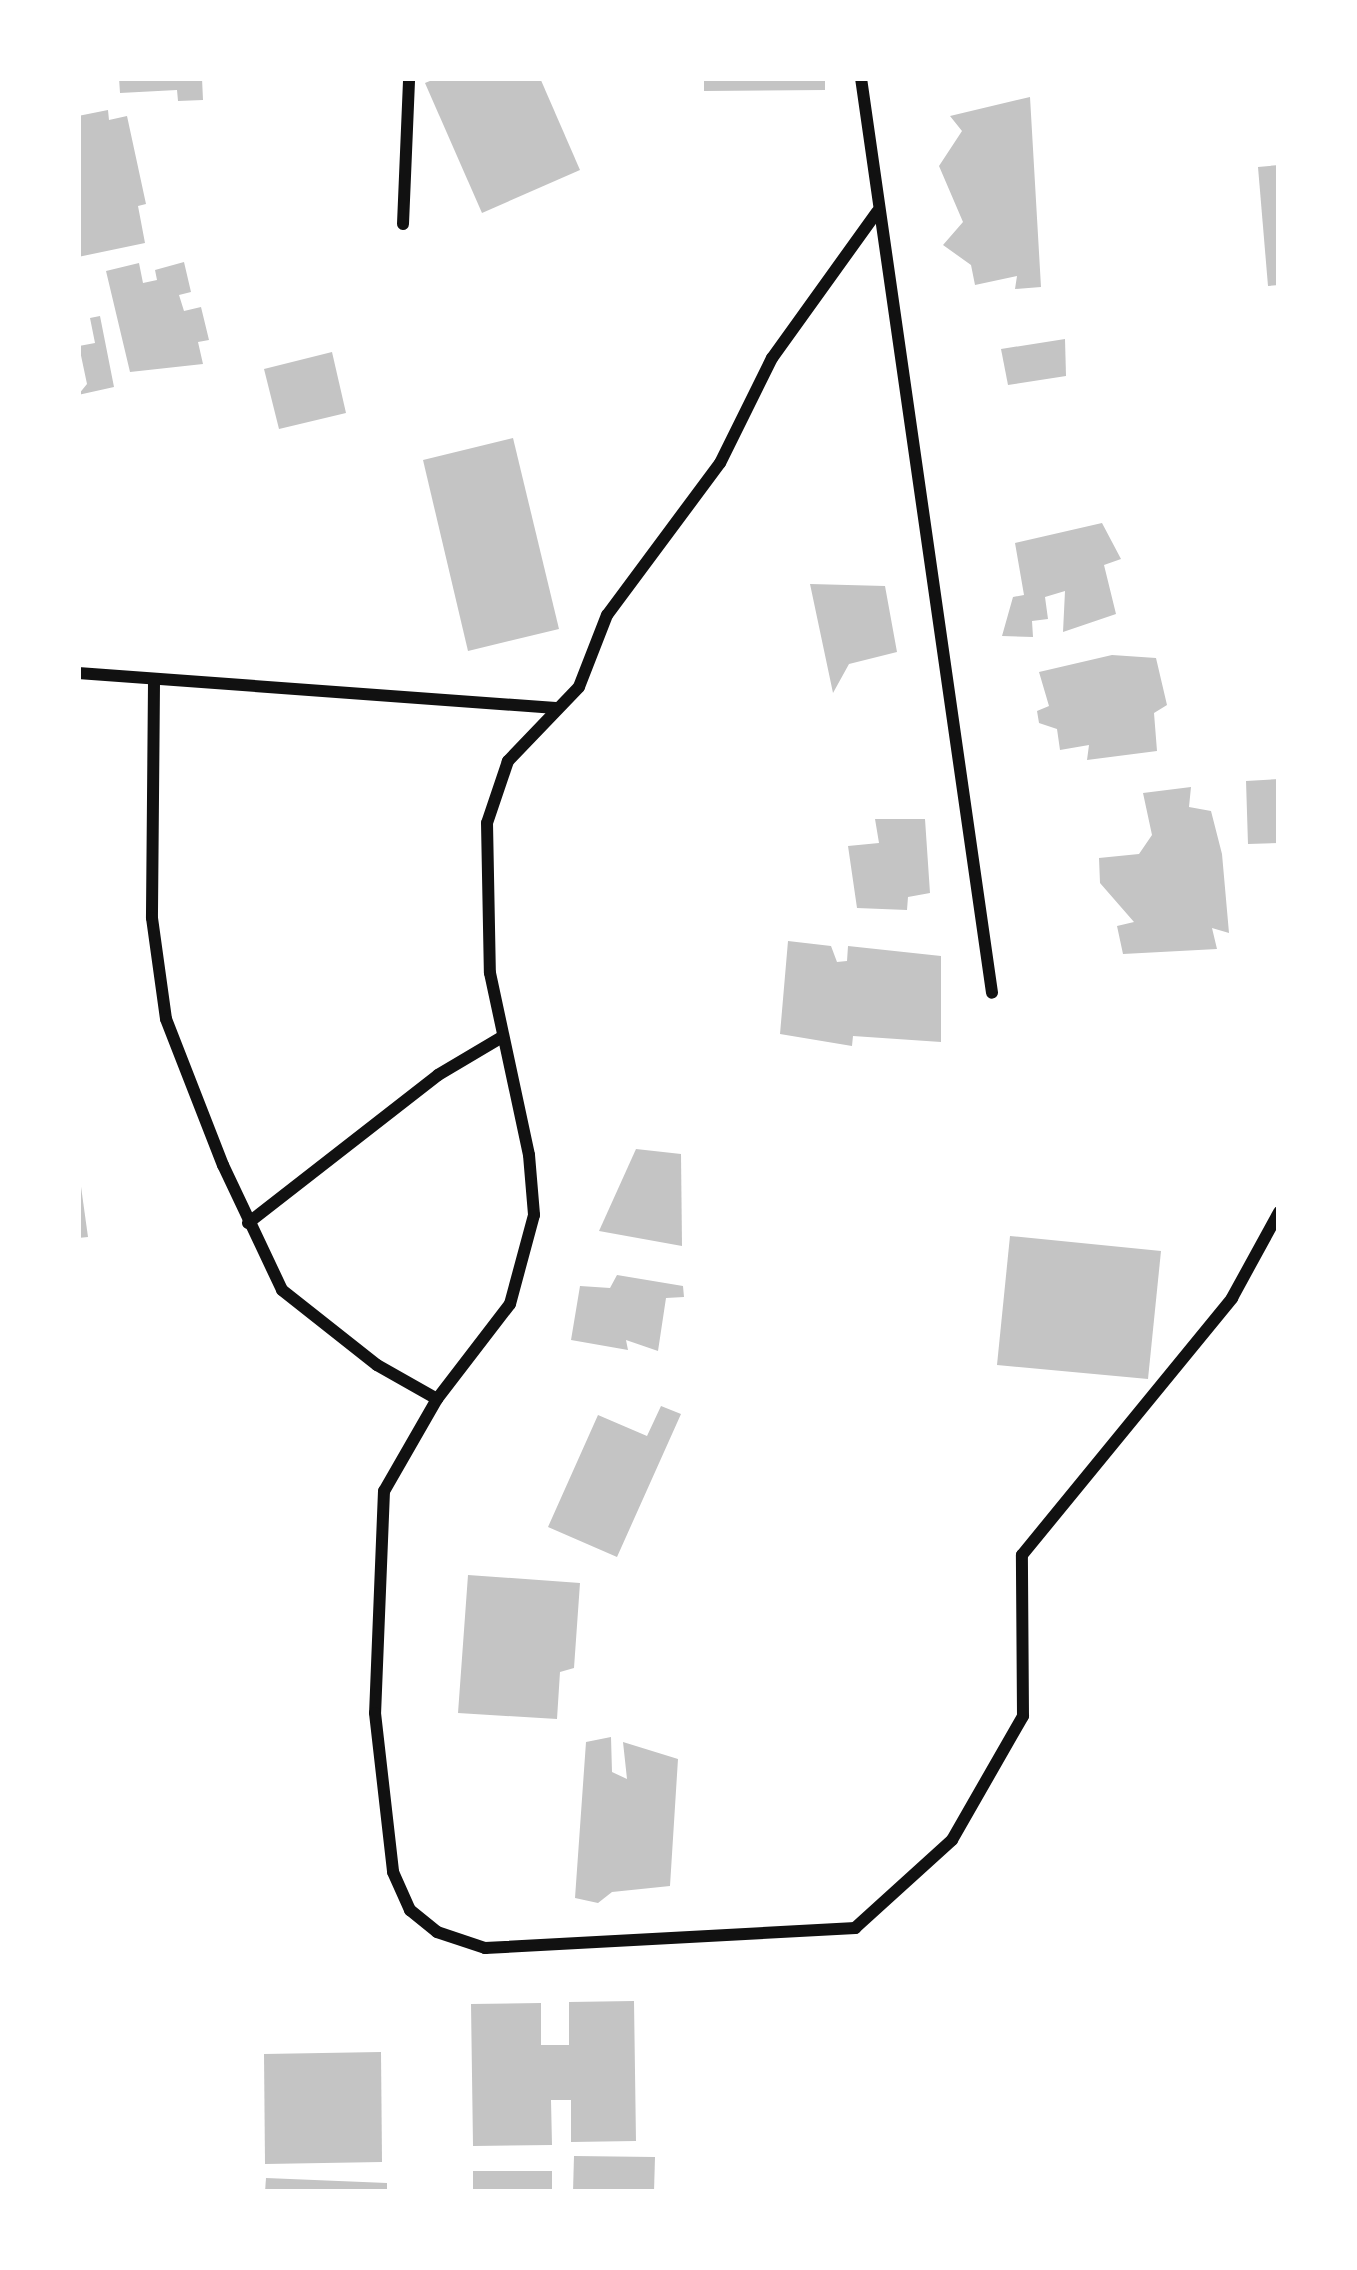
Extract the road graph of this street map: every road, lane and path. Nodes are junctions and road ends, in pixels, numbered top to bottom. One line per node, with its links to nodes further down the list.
1 (409, 78): 4 (street)
2 (861, 78): 3 (street)
3 (877, 212): 7 (street); 8 (street)
4 (403, 224)
5 (78, 673): 6 (street)
6 (154, 683): 7 (street); 11 (street)
7 (556, 708): 9 (street)
8 (992, 993)
9 (502, 1037): 11 (street); 13 (street)
10 (1279, 1211): 12 (street)
11 (248, 1223): 13 (street)
12 (1274, 1230): 13 (street)
13 (437, 1399)

